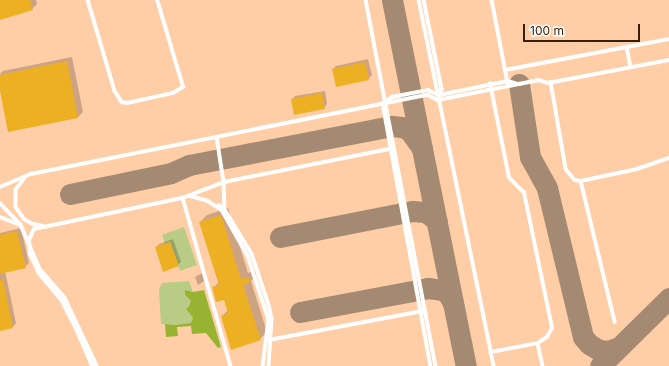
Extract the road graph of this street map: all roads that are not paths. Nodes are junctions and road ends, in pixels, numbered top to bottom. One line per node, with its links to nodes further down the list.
1 (88, 0): 2 (lane)
2 (157, 0)
3 (366, 0): 20 (lane)
4 (419, 0): 18 (lane)
5 (424, 0): 18 (lane)
6 (492, 0): 11 (lane)
7 (669, 39): 8 (lane)
8 (627, 47): 10 (lane); 11 (lane)
9 (669, 60): 10 (lane)
10 (631, 67): 13 (lane)
11 (505, 70): 12 (lane)
12 (508, 81): 14 (lane); 15 (lane); 16 (lane)
13 (551, 82): 15 (lane); 25 (lane)
14 (490, 84): 17 (lane); 18 (lane)
15 (519, 84): 16 (lane)
16 (509, 86): 17 (lane)
17 (491, 89): 19 (lane); 42 (lane)
18 (439, 95): 19 (lane); 20 (lane)
19 (438, 100): 20 (lane); 43 (lane)
20 (385, 103): 21 (lane); 22 (lane)
21 (217, 137): 24 (lane); 26 (lane)
22 (392, 148): 26 (lane); 39 (lane)
23 (669, 158): 25 (lane)
24 (31, 174): 27 (lane); 32 (lane)
25 (581, 181): 40 (lane)
26 (224, 182): 28 (lane); 33 (lane)
27 (0, 187)
28 (191, 195): 29 (lane); 30 (lane)
29 (183, 198): 37 (lane); 46 (lane)
30 (208, 200): 33 (lane); 35 (lane)
31 (0, 203): 36 (lane)
32 (16, 207): 36 (lane); 37 (lane)
33 (224, 208): 35 (lane); 41 (lane)
34 (0, 217): 36 (lane)
35 (227, 218): 41 (lane)
36 (21, 225): 38 (lane)
37 (44, 226): 38 (lane)
38 (28, 240): 44 (lane); 45 (lane)
39 (423, 310): 41 (lane); 49 (lane); 50 (lane)
40 (615, 322)
41 (268, 341): 47 (lane); 48 (lane)
42 (538, 343): 43 (lane); 52 (lane)
43 (491, 352): 51 (lane)
44 (92, 366)
45 (97, 366)
46 (231, 366)
47 (263, 366)
48 (269, 366)
49 (431, 366)
50 (436, 366)
51 (494, 366)
52 (543, 366)

